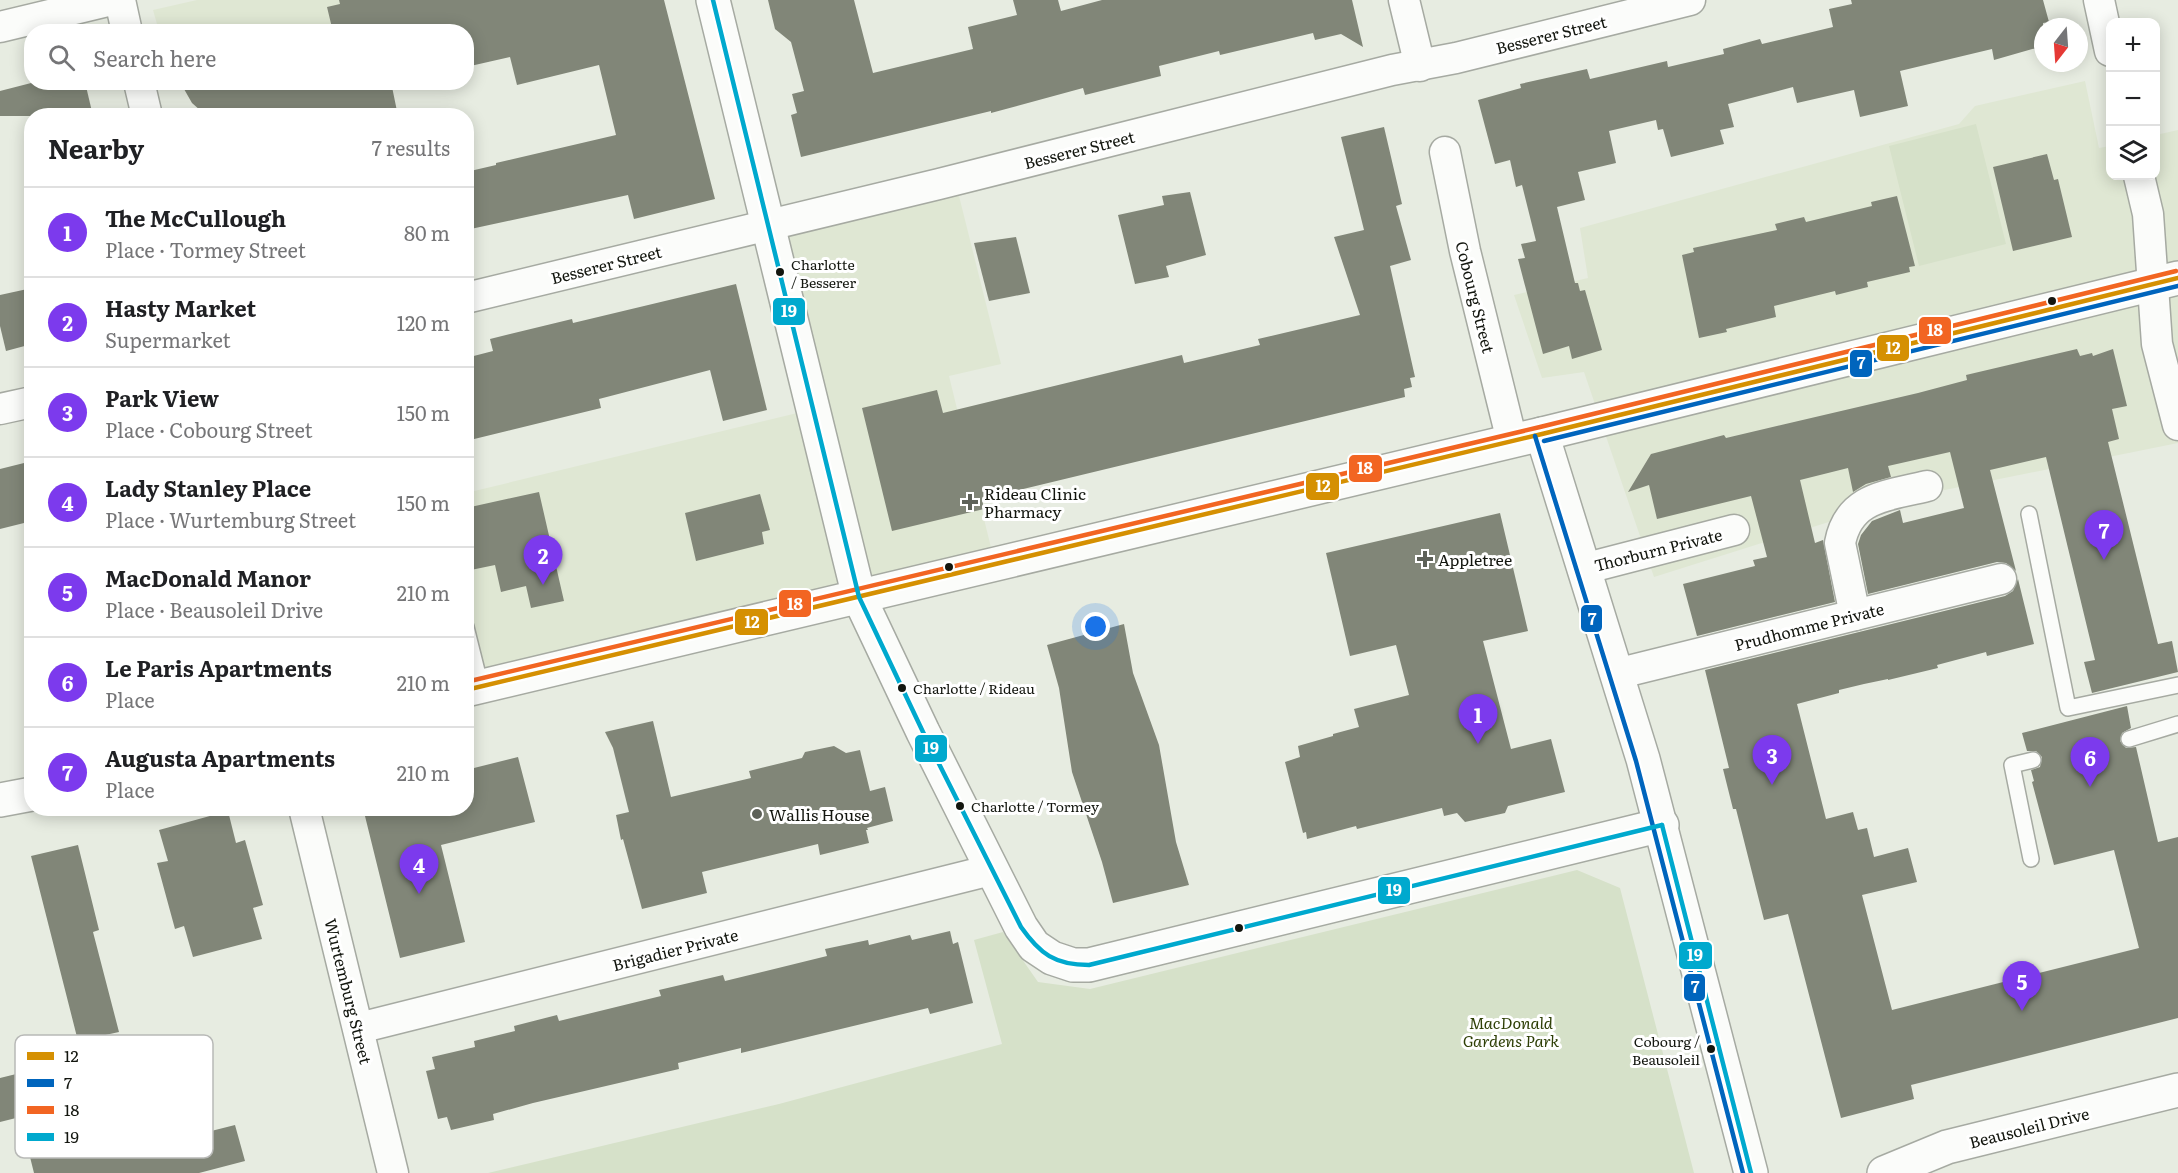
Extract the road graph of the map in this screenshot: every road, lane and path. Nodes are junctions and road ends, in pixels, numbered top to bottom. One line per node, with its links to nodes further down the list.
1 (112, 0): 8 (street)
2 (120, 0): 7 (street)
3 (713, 0): 15 (street)
4 (1404, 0): 10 (street)
5 (1690, 0): 10 (street, Besserer Street)
6 (2099, 0): 9 (street)
7 (125, 24)
8 (0, 27)
9 (2106, 32)
10 (1420, 66): 15 (street, Besserer Street)
11 (141, 90): 12 (street)
12 (145, 108)
13 (1445, 152): 21 (street, Cobourg Street)
14 (2140, 180): 16 (street)
15 (768, 224): 17 (street, Besserer Street); 27 (street)
16 (2166, 281): 20 (street); 21 (street)
17 (474, 296)
18 (24, 404): 19 (street)
19 (0, 409)
20 (2178, 425)
21 (1527, 437): 25 (street, Cobourg Street); 27 (street)
22 (1927, 486): 28 (street)
23 (2028, 514): 30 (lane)
24 (1734, 530): 25 (street, Thorburn Private)
25 (1582, 569): 29 (street, Cobourg Street)
26 (2001, 579): 28 (street, Prudhomme Private)
27 (859, 597): 31 (street); 40 (street)
28 (1855, 615): 29 (street, Prudhomme Private)
29 (1616, 674): 38 (street, Cobourg Street)
30 (2178, 685)
31 (474, 688)
32 (2178, 724): 33 (lane)
33 (2129, 739)
34 (2033, 760): 39 (lane)
35 (24, 796): 36 (street)
36 (0, 800)
37 (306, 816): 41 (street, Wurtemburg Street)
38 (1662, 825): 40 (street); 44 (street, Cobourg Street)
39 (2031, 859)
40 (991, 870): 41 (street, Brigadier Private)
41 (359, 1028): 43 (street, Wurtemburg Street)
42 (2178, 1090): 45 (street, Beausoleil Drive)
43 (393, 1173)
44 (1751, 1173)
45 (1884, 1173)

